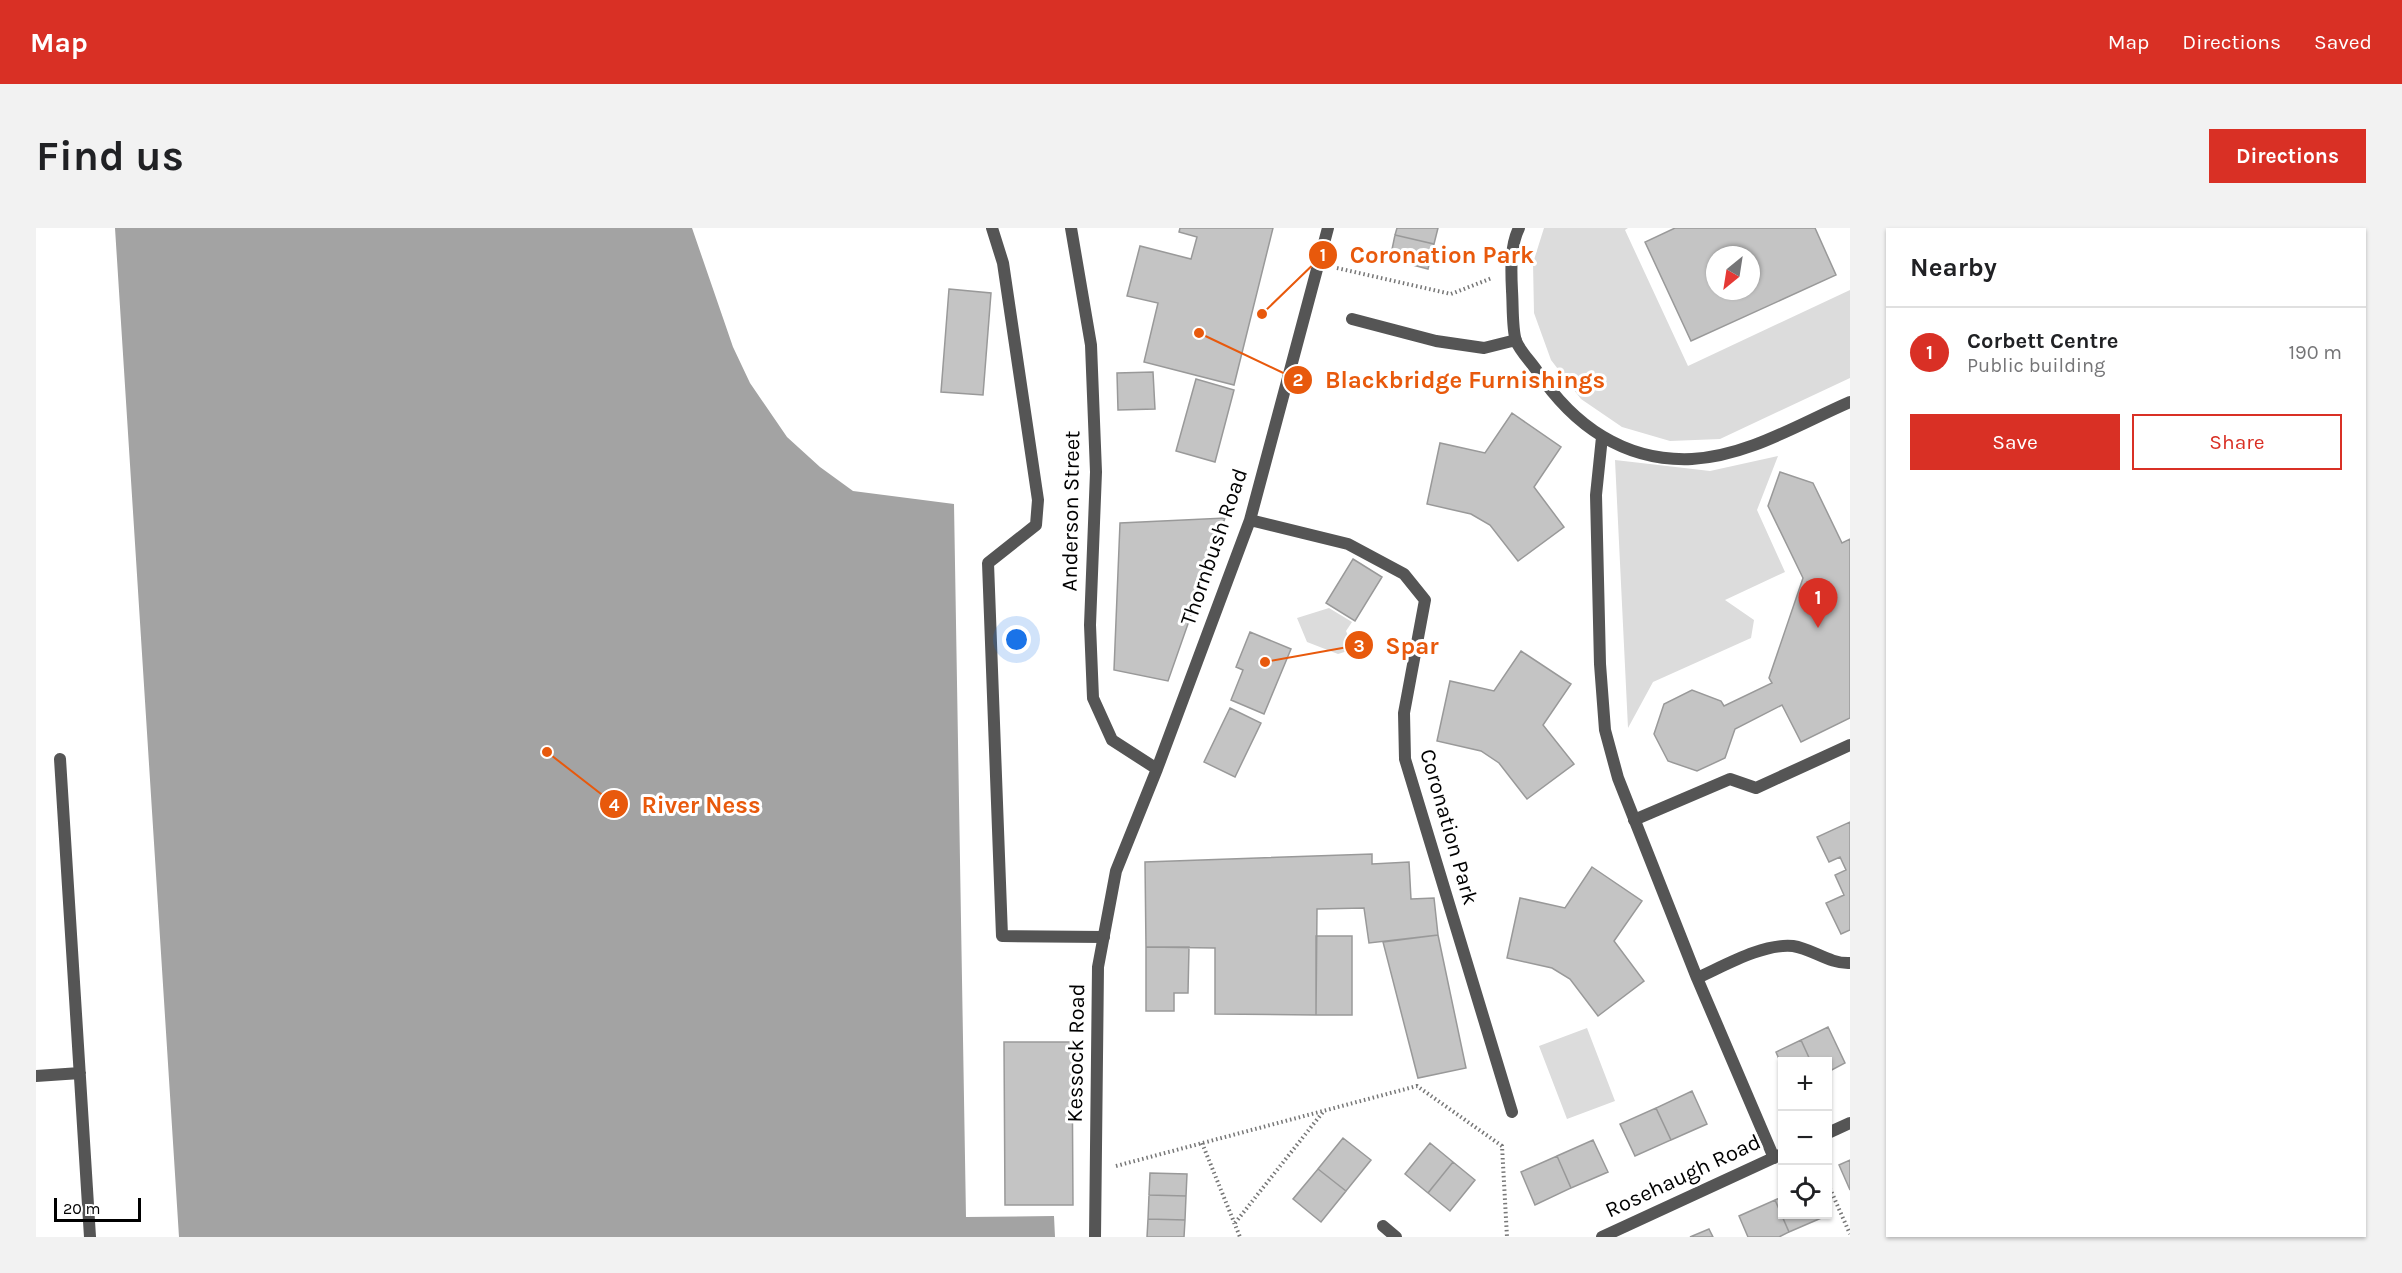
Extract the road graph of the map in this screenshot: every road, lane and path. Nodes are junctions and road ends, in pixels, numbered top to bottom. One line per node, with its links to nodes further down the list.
1 (992, 228): 17 (street)
2 (1071, 228): 14 (street, Anderson Street)
3 (1328, 228): 5 (street, Thornbush Road)
4 (1519, 228): 6 (street)
5 (1319, 264): 6 (path); 11 (street, Thornbush Road)
6 (1510, 271): 8 (street)
7 (1352, 319): 8 (street)
8 (1516, 340): 10 (street)
9 (1850, 402): 10 (street)
10 (1602, 437): 15 (street)
11 (1250, 520): 14 (street, Thornbush Road); 23 (street, Coronation Park)
12 (1850, 745): 15 (street)
13 (60, 759): 20 (street)
14 (1156, 769): 16 (street, Thornbush Road)
15 (1634, 820): 19 (street)
16 (1116, 871): 17 (street, Kessock Road)
17 (1104, 937): 28 (street, Kessock Road)
18 (1850, 963): 19 (street)
19 (1697, 978): 27 (street)
20 (80, 1072): 21 (street); 33 (street)
21 (36, 1076)
22 (1323, 1111): 26 (path); 30 (path); 37 (path)
23 (1512, 1112)
24 (1850, 1123): 25 (street)
25 (1832, 1131)
26 (1202, 1143): 28 (path); 30 (path)
27 (1778, 1156): 38 (street, Rosehaugh Road)
28 (1096, 1172): 34 (street, Kessock Road)
29 (1832, 1195): 32 (path)
30 (1235, 1223): 35 (path)
31 (1383, 1226): 36 (street)
32 (1850, 1234)
33 (90, 1237)
34 (1095, 1237)
35 (1240, 1237)
36 (1396, 1237)
37 (1507, 1237)
38 (1602, 1237)

